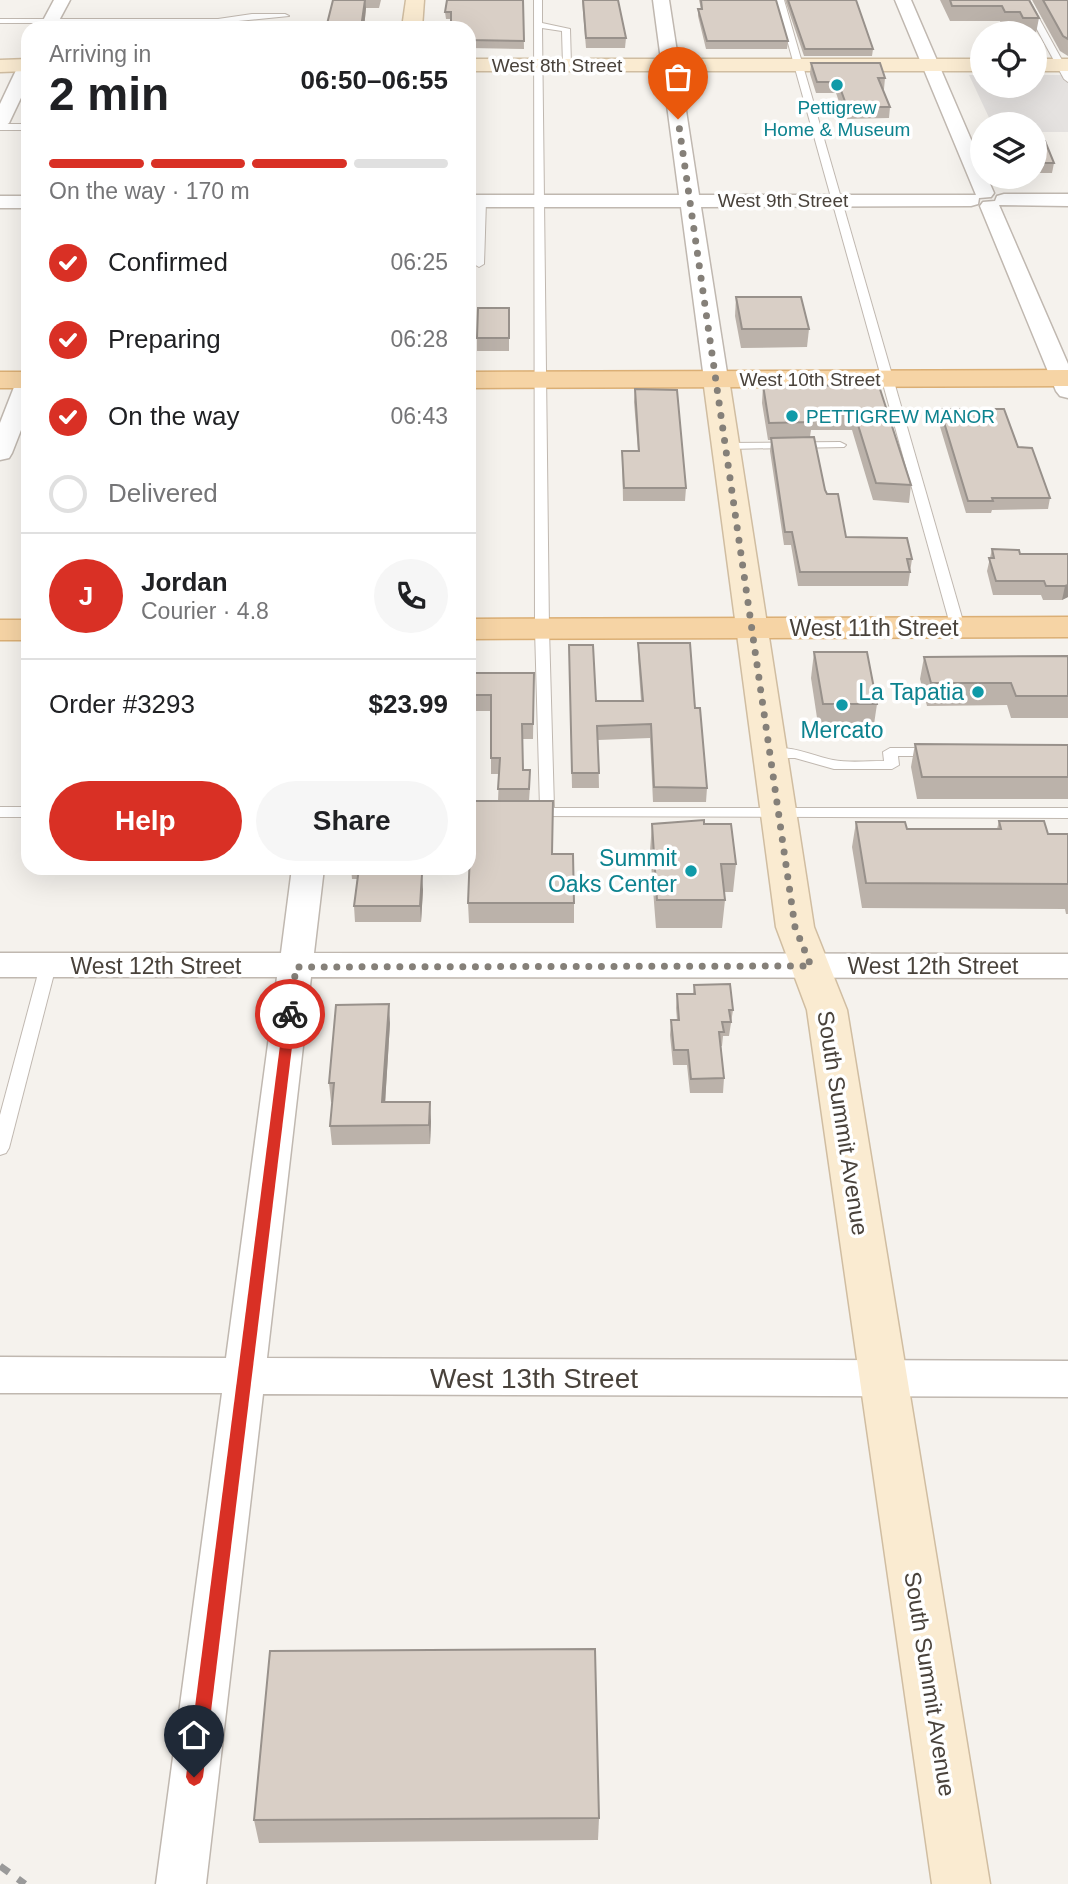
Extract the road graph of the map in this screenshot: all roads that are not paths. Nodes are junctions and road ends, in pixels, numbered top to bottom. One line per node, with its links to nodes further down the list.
1 (62, 0): 10 (street)
2 (415, 0): 12 (street)
3 (538, 0): 14 (lane)
4 (661, 0): 20 (street, South Summit Avenue)
5 (780, 0): 21 (lane)
6 (903, 0): 22 (street)
7 (1026, 0): 25 (lane)
8 (285, 16): 11 (lane)
9 (0, 21): 13 (lane)
10 (51, 21)
11 (218, 21)
12 (413, 21)
13 (21, 22)
14 (537, 25): 18 (lane); 19 (lane)
15 (0, 65): 16 (street)
16 (21, 65)
17 (476, 65): 18 (street, West 8th Street)
18 (537, 65): 19 (street, West 8th Street); 34 (lane)
19 (567, 65): 20 (street, West 8th Street)
20 (671, 65): 21 (street, West 8th Street); 29 (street, South Summit Avenue)
21 (799, 65): 22 (street, West 8th Street); 30 (lane)
22 (929, 65): 23 (street, West 8th Street); 31 (street)
23 (970, 65)
24 (1047, 67): 25 (street)
25 (1065, 69)
26 (21, 79): 27 (street)
27 (1, 120): 28 (lane)
28 (21, 125)
29 (689, 200): 30 (street, West 9th Street); 34 (street, West 9th Street); 41 (street, South Summit Avenue)
30 (835, 200): 31 (street, West 9th Street); 39 (lane)
31 (987, 200): 32 (street, West 9th Street); 45 (street)
32 (1068, 200)
33 (476, 201): 34 (street, West 9th Street)
34 (538, 201): 40 (lane)
35 (0, 202): 36 (street)
36 (21, 202)
37 (476, 222): 38 (lane)
38 (478, 264)
39 (886, 378): 41 (main road, West 10th Street); 45 (main road, West 10th Street); 52 (lane)
40 (541, 379): 41 (main road, West 10th Street); 43 (main road, West 10th Street); 54 (lane)
41 (716, 379): 48 (street, South Summit Avenue)
42 (0, 380): 44 (main road)
43 (476, 380)
44 (21, 381)
45 (1066, 382)
46 (21, 399): 49 (street)
47 (840, 445): 48 (lane)
48 (725, 446): 51 (street, South Summit Avenue)
49 (0, 453)
50 (1068, 627): 52 (main road, West 11th Street)
51 (752, 628): 52 (main road, West 11th Street); 54 (main road, West 11th Street); 58 (street, South Summit Avenue)
52 (958, 628)
53 (476, 629): 54 (main road, West 11th Street)
54 (542, 629): 63 (lane)
55 (0, 630): 56 (main road)
56 (21, 630)
57 (944, 752): 58 (lane)
58 (770, 754): 61 (street, South Summit Avenue)
59 (0, 811): 60 (lane)
60 (21, 812)
61 (778, 812): 63 (lane); 64 (lane); 68 (street, South Summit Avenue)
62 (521, 813): 63 (lane)
63 (547, 813)
64 (1068, 813)
65 (307, 875): 70 (street)
66 (0, 965): 67 (street, West 12th Street)
67 (48, 966): 70 (street, West 12th Street); 71 (lane)
68 (811, 966): 69 (street, West 12th Street); 70 (street, West 12th Street); 74 (street, South Summit Avenue)
69 (1068, 966)
70 (296, 967): 73 (street)
71 (0, 1148)
72 (0, 1375): 73 (street, West 13th Street)
73 (245, 1377): 74 (street, West 13th Street); 76 (street)
74 (883, 1380): 75 (street, West 13th Street); 77 (street, South Summit Avenue)
75 (1068, 1380)
76 (181, 1884)
77 (961, 1884)

